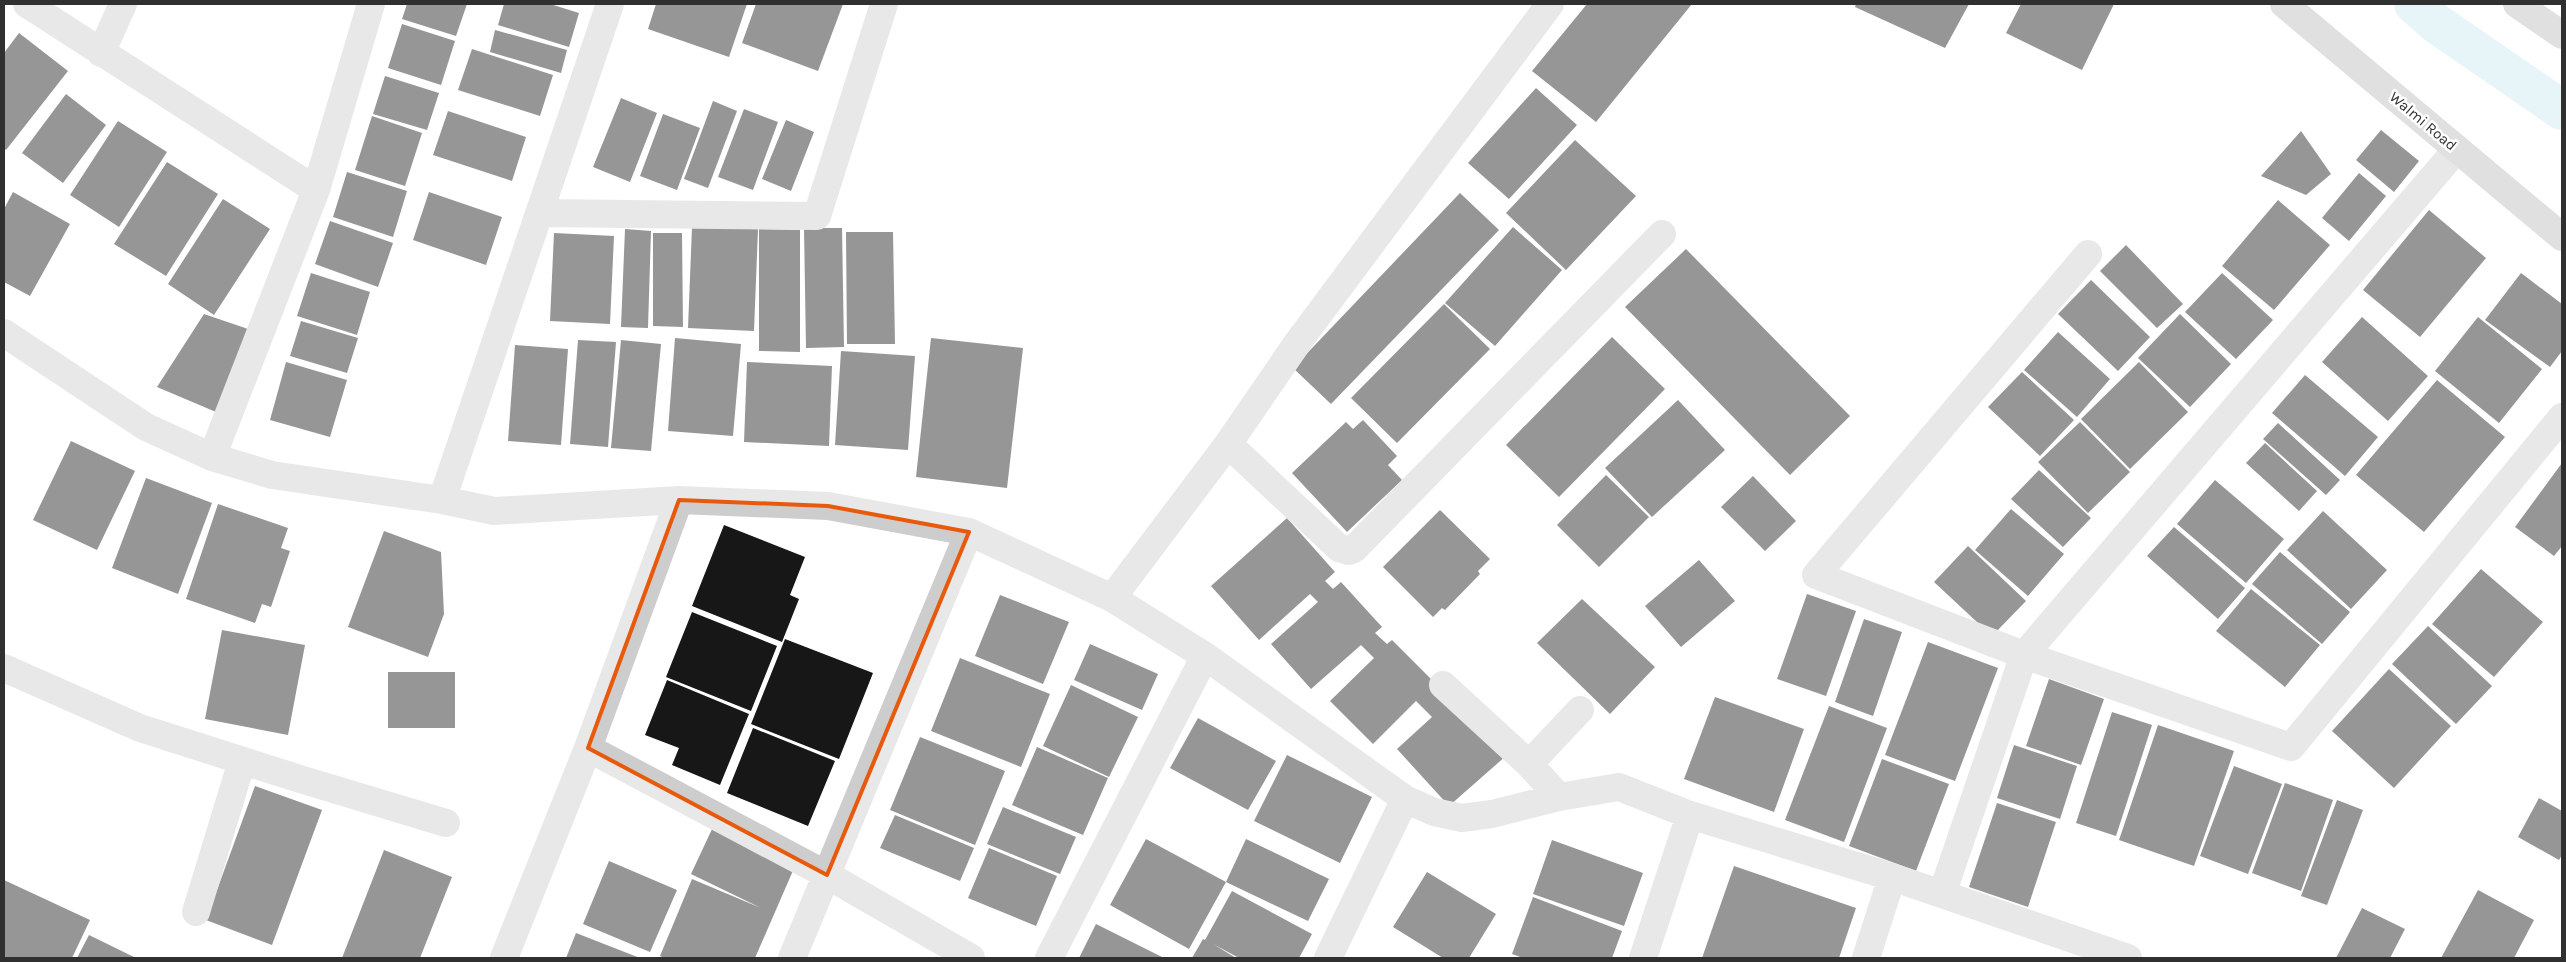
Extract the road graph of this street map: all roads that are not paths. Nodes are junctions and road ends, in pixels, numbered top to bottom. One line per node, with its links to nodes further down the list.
1 (27, 4): 10 (street)
2 (123, 4): 10 (street)
3 (371, 4): 12 (street)
4 (610, 4): 13 (street)
5 (884, 4): 13 (street)
6 (1550, 4): 19 (street)
7 (2284, 4): 11 (street, Walmi Road)
8 (2517, 4): 9 (street)
9 (2562, 35)
10 (101, 53): 12 (street)
11 (2457, 149): 15 (street, Walmi Road); 25 (street)
12 (316, 190): 20 (street)
13 (539, 213): 21 (street)
14 (1662, 234): 19 (street)
15 (2562, 236)
16 (2088, 254): 25 (street)
17 (4, 333): 20 (street)
18 (2562, 417): 25 (street)
19 (1228, 444): 24 (street)
20 (212, 457): 21 (street)
21 (442, 500): 22 (street)
22 (679, 500): 23 (street); 30 (street)
23 (969, 532): 24 (street); 37 (street)
24 (1112, 598): 26 (street)
25 (2024, 655): 39 (street)
26 (1205, 656): 34 (street); 44 (street)
27 (4, 668): 31 (street)
28 (1443, 685): 32 (street)
29 (1580, 710): 32 (street)
30 (588, 748): 37 (street); 41 (street)
31 (242, 761): 36 (street); 40 (street)
32 (1529, 764): 33 (street)
33 (1559, 797): 34 (street); 35 (street)
34 (1405, 799): 45 (street)
35 (1690, 815): 38 (street); 46 (street)
36 (446, 822)
37 (827, 875): 42 (street); 43 (street)
38 (1892, 877): 39 (street); 47 (street)
39 (1942, 894): 48 (street)
40 (196, 912)
41 (504, 958)
42 (792, 958)
43 (971, 958)
44 (1049, 958)
45 (1328, 958)
46 (1643, 958)
47 (1866, 958)
48 (2128, 958)

